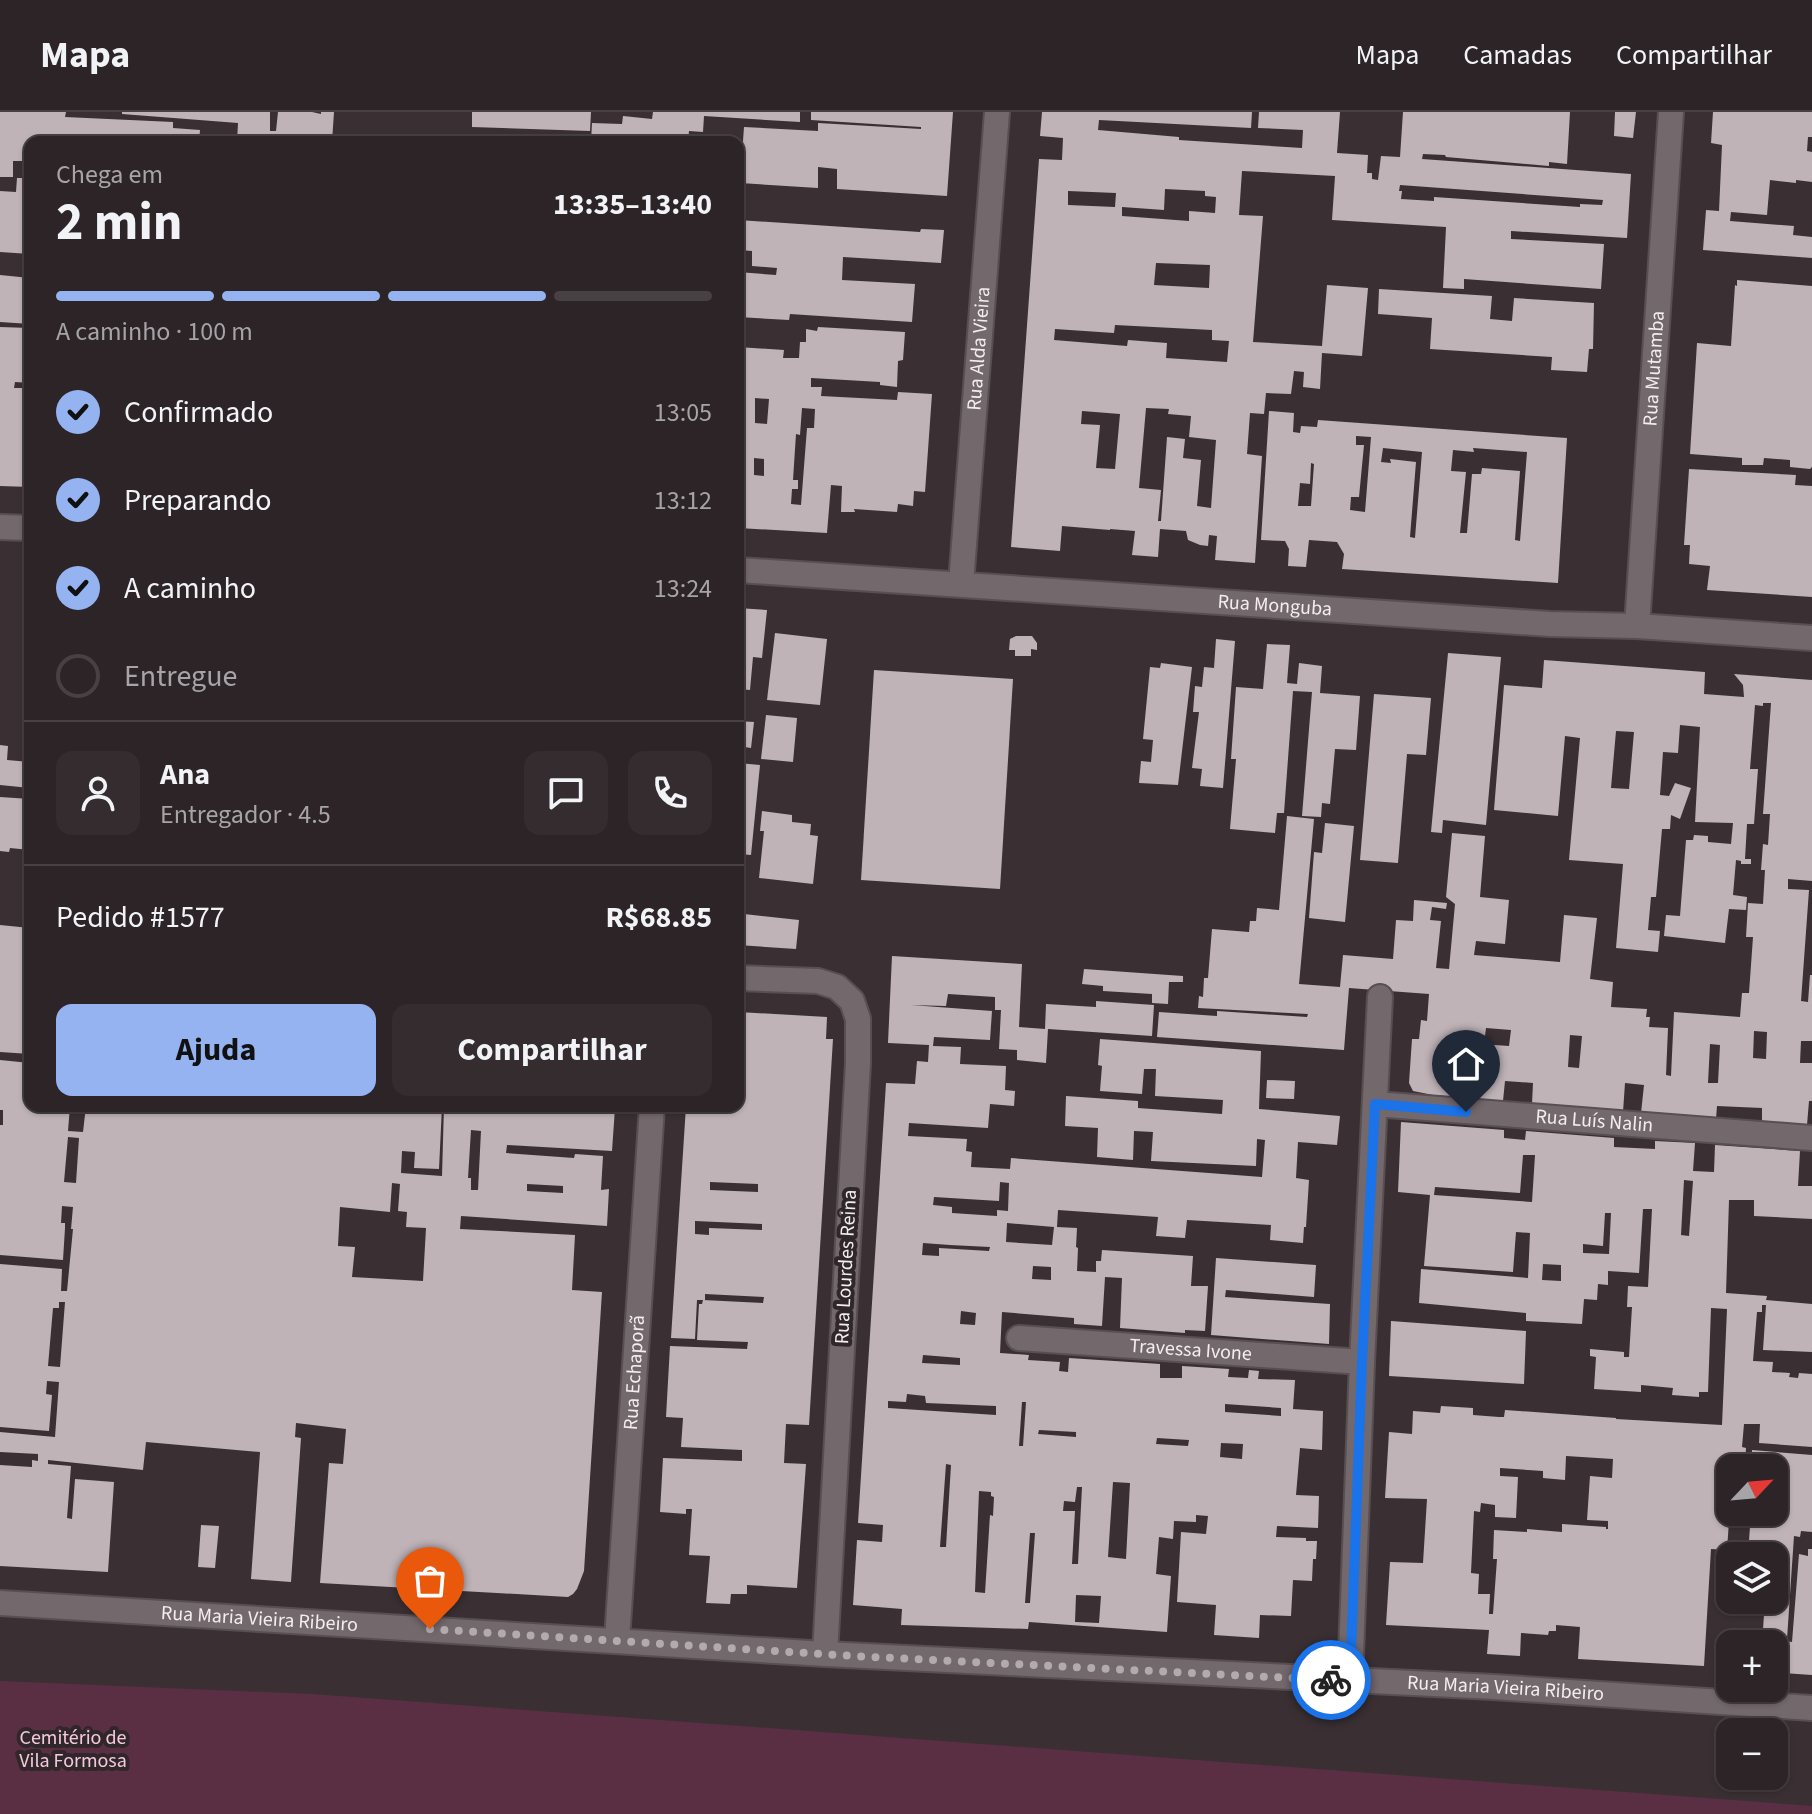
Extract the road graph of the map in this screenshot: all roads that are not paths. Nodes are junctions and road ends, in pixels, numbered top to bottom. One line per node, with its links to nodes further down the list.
1 (997, 112): 6 (street, Rua Alda Vieira)
2 (1671, 112): 7 (street, Rua Mutamba)
3 (0, 527): 4 (street)
4 (24, 528)
5 (744, 570): 6 (street, Rua Monguba)
6 (961, 584): 7 (street, Rua Monguba)
7 (1637, 626): 8 (street, Rua Monguba)
8 (1812, 638)
9 (744, 978): 18 (street, Rua Lourdes Reina)
10 (1380, 997): 11 (street)
11 (1375, 1104): 13 (street, Rua Luís Nalin); 15 (street)
12 (652, 1112): 17 (street, Rua Echaporã)
13 (1812, 1138)
14 (1019, 1338): 15 (street, Travessa Ivone)
15 (1362, 1362): 19 (street)
16 (0, 1603): 17 (street, Rua Maria Vieira Ribeiro)
17 (617, 1640): 18 (street, Rua Maria Vieira Ribeiro)
18 (825, 1654): 19 (street, Rua Maria Vieira Ribeiro)
19 (1350, 1681): 20 (street, Rua Maria Vieira Ribeiro)
20 (1812, 1708)

